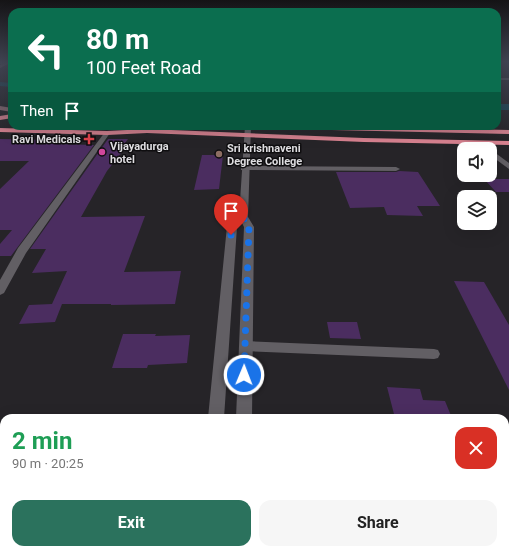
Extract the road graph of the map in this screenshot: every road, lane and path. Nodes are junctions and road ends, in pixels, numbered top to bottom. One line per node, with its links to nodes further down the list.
1 (0, 130): 6 (highway)
2 (248, 130): 7 (street)
3 (344, 130): 8 (highway)
4 (399, 130): 5 (highway)
5 (509, 132)
6 (107, 133): 7 (highway); 17 (street)
7 (247, 134): 8 (highway); 14 (street)
8 (344, 139): 9 (highway)
9 (481, 142)
10 (497, 143): 11 (highway)
11 (509, 143)
12 (497, 157): 13 (street)
13 (509, 167)
14 (244, 168): 15 (street); 16 (street)
15 (396, 169)
16 (243, 217): 18 (street); 20 (street)
17 (0, 290)
18 (245, 346): 19 (lane); 21 (street)
19 (434, 354)
20 (216, 414)
21 (244, 414)

